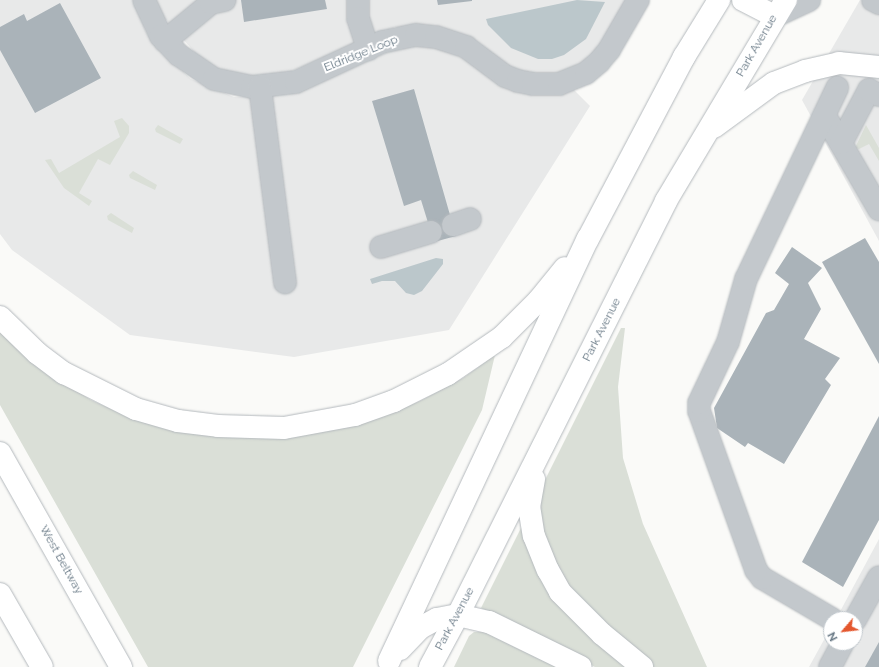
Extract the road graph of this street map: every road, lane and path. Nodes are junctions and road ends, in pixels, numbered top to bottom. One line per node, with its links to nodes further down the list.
1 (144, 0): 11 (street, Eldridge Loop)
2 (224, 0): 11 (street)
3 (358, 0): 12 (street)
4 (638, 0): 12 (street, Eldridge Loop)
5 (719, 0): 22 (highway)
6 (743, 0): 10 (highway)
7 (810, 0): 10 (street)
8 (873, 0): 9 (street)
9 (879, 4)
10 (780, 8): 18 (highway, Park Avenue)
11 (165, 41): 14 (street, Eldridge Loop)
12 (368, 49): 14 (street, Eldridge Loop)
13 (879, 67): 18 (highway)
14 (260, 87): 24 (street)
15 (837, 88): 17 (street)
16 (879, 94): 19 (street)
17 (825, 116): 19 (street); 31 (street)
18 (708, 131): 27 (highway, Park Avenue)
19 (841, 143): 20 (street)
20 (879, 209)
21 (431, 232): 23 (street)
22 (588, 239): 25 (highway); 34 (highway)
23 (382, 247)
24 (284, 282)
25 (0, 317)
26 (0, 452): 36 (highway, West Beltway)
27 (538, 456): 32 (highway, Park Avenue); 39 (highway)
28 (879, 577): 30 (street)
29 (0, 594): 35 (highway)
30 (860, 611)
31 (823, 614)
32 (458, 615): 34 (highway); 37 (highway, Park Avenue); 38 (highway)
33 (839, 651): 40 (street)
34 (387, 664)
35 (42, 667)
36 (121, 667)
37 (430, 667)
38 (581, 667)
39 (642, 667)
40 (830, 667)

